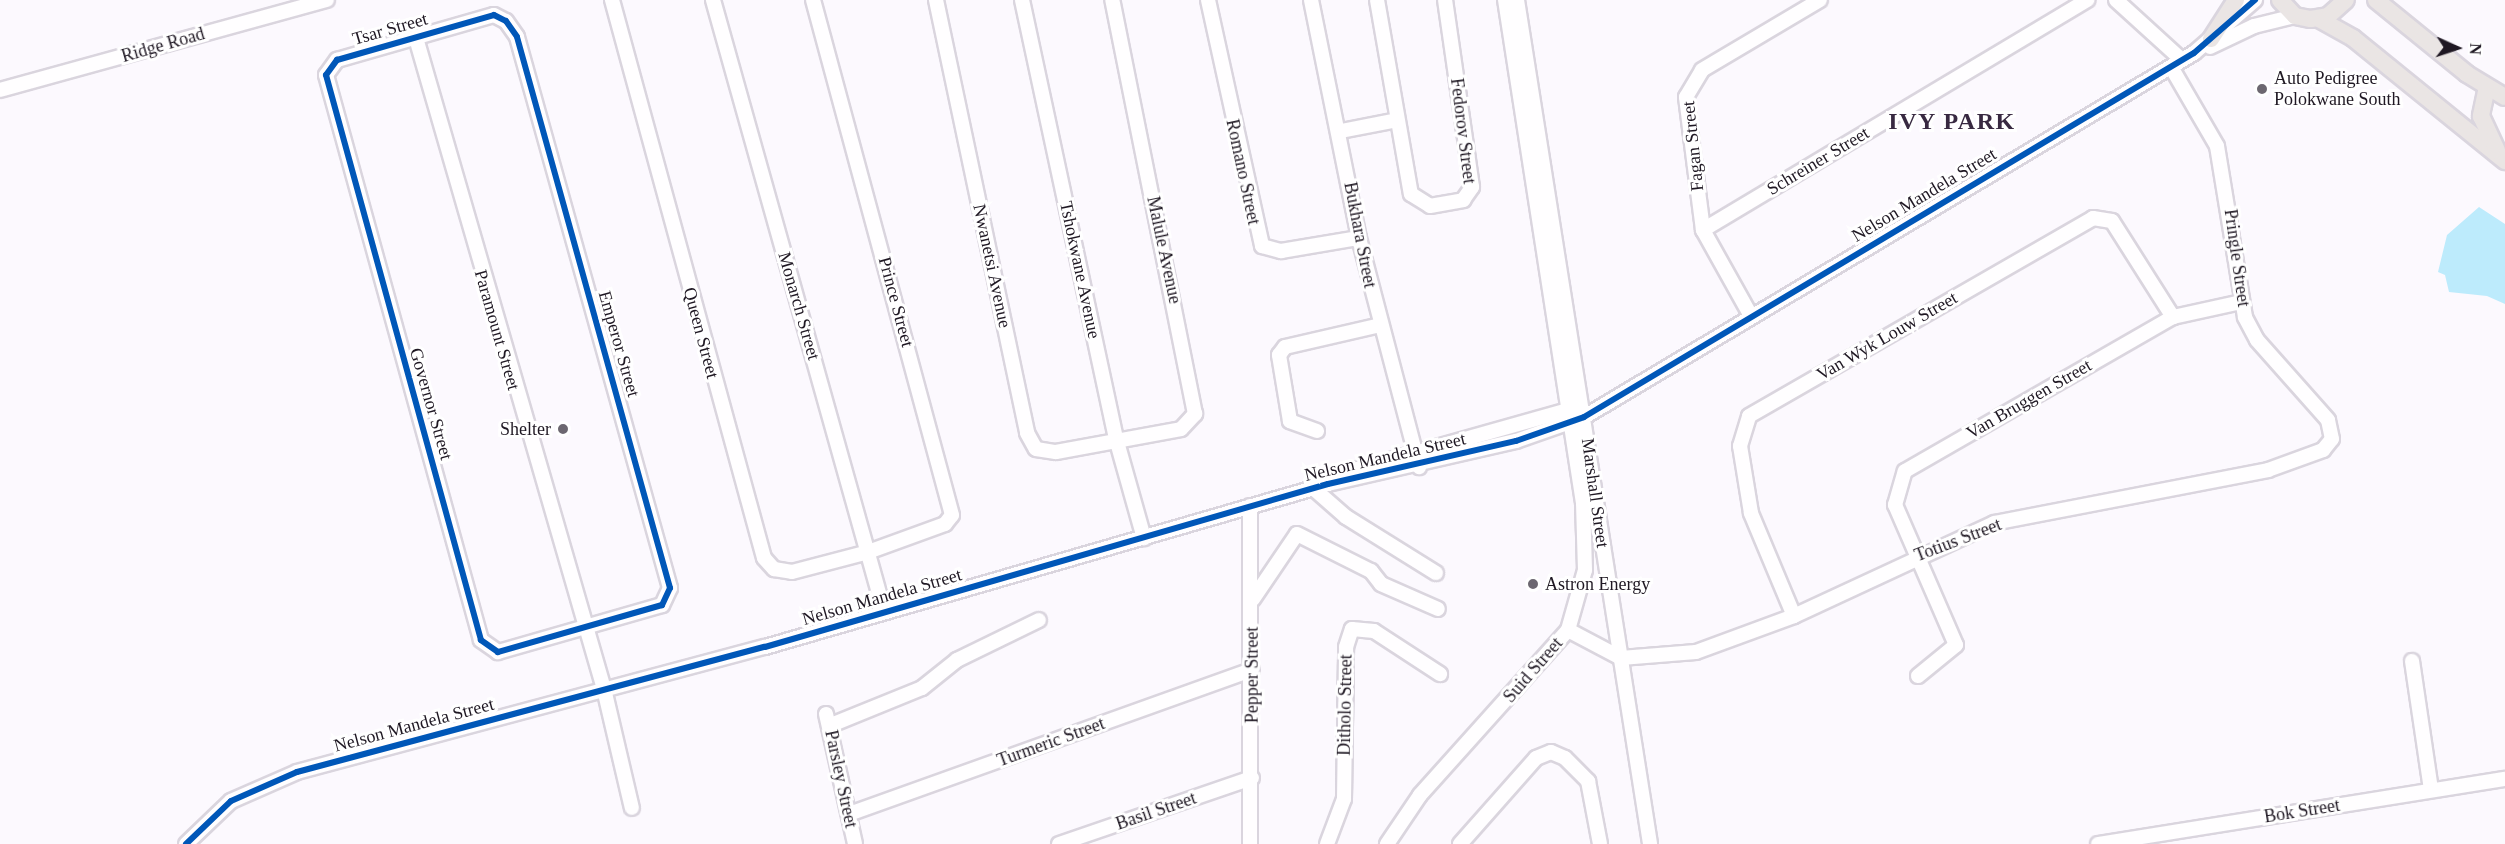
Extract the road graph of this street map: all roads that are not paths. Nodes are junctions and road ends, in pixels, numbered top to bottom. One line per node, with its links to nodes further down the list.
1 (327, 0): 32 (street, Ridge Road)
2 (612, 0): 52 (street, Queen Street)
3 (712, 0): 52 (street, Monarch Street)
4 (813, 0): 52 (street, Prince Street)
5 (936, 0): 47 (street, Nwanetsi Avenue)
6 (1022, 0): 47 (street, Tshokwane Avenue)
7 (1112, 0): 47 (street, Malule Avenue)
8 (1208, 0): 38 (street, Romano Street)
9 (1311, 0): 35 (street, Bukhara Street)
10 (1377, 0): 34 (street, Fedorov Street)
11 (1444, 0): 34 (street, Fedorov Street)
12 (1505, 0): 44 (street)
13 (1517, 0): 43 (street, Marshall Street)
14 (1820, 0): 37 (street, Fagan Street)
15 (2088, 0): 37 (street, Schreiner Street)
16 (2116, 0): 29 (street, Pringle Street)
17 (2236, 0): 28 (main road)
18 (2255, 0): 28 (street, Nelson Mandela Street)
19 (2280, 0): 24 (main road)
20 (2346, 0): 26 (main road)
21 (2376, 0): 25 (main road)
22 (2388, 0): 25 (main road)
23 (500, 16): 27 (street, Tsar Street); 61 (street, Emperor Street)
24 (2295, 16): 26 (main road); 29 (street, Nelson Mandela Street)
25 (2395, 16): 31 (main road)
26 (2319, 19): 36 (main road)
27 (416, 38): 30 (street, Tsar Street); 61 (street, Paramount Street)
28 (2211, 39): 29 (street, Nelson Mandela Street)
29 (2182, 60): 39 (street, Pringle Street); 40 (street, Nelson Mandela Street)
30 (327, 70): 61 (street, Governor Street)
31 (2487, 87): 33 (main road); 36 (main road)
32 (0, 90)
33 (2505, 97)
34 (1397, 120): 35 (street)
35 (1341, 131): 38 (street, Bukhara Street)
36 (2504, 160)
37 (1703, 230): 40 (street, Fagan Street)
38 (1359, 238): 42 (street, Bukhara Street)
39 (2241, 302): 41 (street, Van Bruggen Street); 46 (street, Pringle Street)
40 (1751, 316): 43 (street, Nelson Mandela Street)
41 (2173, 317): 53 (street, Van Bruggen Street); 58 (street, Van Wyk Louw Street)
42 (1380, 325): 45 (street); 48 (street, Bukhara Street)
43 (1583, 411): 44 (street, Nelson Mandela Street); 62 (street, Marshall Street)
44 (1568, 417): 48 (street, Nelson Mandela Street); 60 (street, Suid Street)
45 (1317, 431)
46 (2332, 434): 53 (street, Totius Street)
47 (1117, 442): 51 (street, Tshokwane Avenue)
48 (1418, 460): 49 (street, Nelson Mandela Street)
49 (1313, 488): 50 (street, Nelson Mandela Street); 54 (street)
50 (1250, 506): 51 (street, Nelson Mandela Street); 55 (street, Pepper Street)
51 (1143, 538): 57 (street, Nelson Mandela Street)
52 (868, 552): 57 (street, Monarch Street)
53 (1917, 555): 58 (street, Totius Street); 66 (street, Van Bruggen Street)
54 (1436, 573)
55 (1253, 599): 56 (street); 64 (street, Pepper Street)
56 (1438, 609)
57 (884, 611): 67 (street, Nelson Mandela Street)
58 (1794, 616): 62 (street, Totius Street)
59 (1039, 620): 72 (street, Parsley Street)
60 (1568, 630): 62 (street); 78 (street, Suid Street)
61 (584, 631): 67 (street, Paramount Street)
62 (1621, 658): 81 (street, Marshall Street)
63 (2412, 661): 70 (street)
64 (1252, 670): 68 (street, Pepper Street); 72 (street, Turmeric Street)
65 (1440, 674): 77 (street, Ditholo Street)
66 (1918, 676)
67 (604, 689): 71 (street, Paramount Street); 73 (street, Nelson Mandela Street)
68 (1252, 778): 75 (street, Basil Street); 76 (street, Pepper Street)
69 (2505, 779): 70 (street, Bok Street)
70 (2431, 790): 82 (street, Bok Street)
71 (632, 807)
72 (849, 814): 74 (street, Parsley Street)
73 (186, 844)
74 (855, 844)
75 (1059, 844)
76 (1250, 844)
77 (1327, 844)
78 (1387, 844)
79 (1460, 844): 80 (street)
80 (1600, 844)
81 (1650, 844)
82 (2098, 844)

